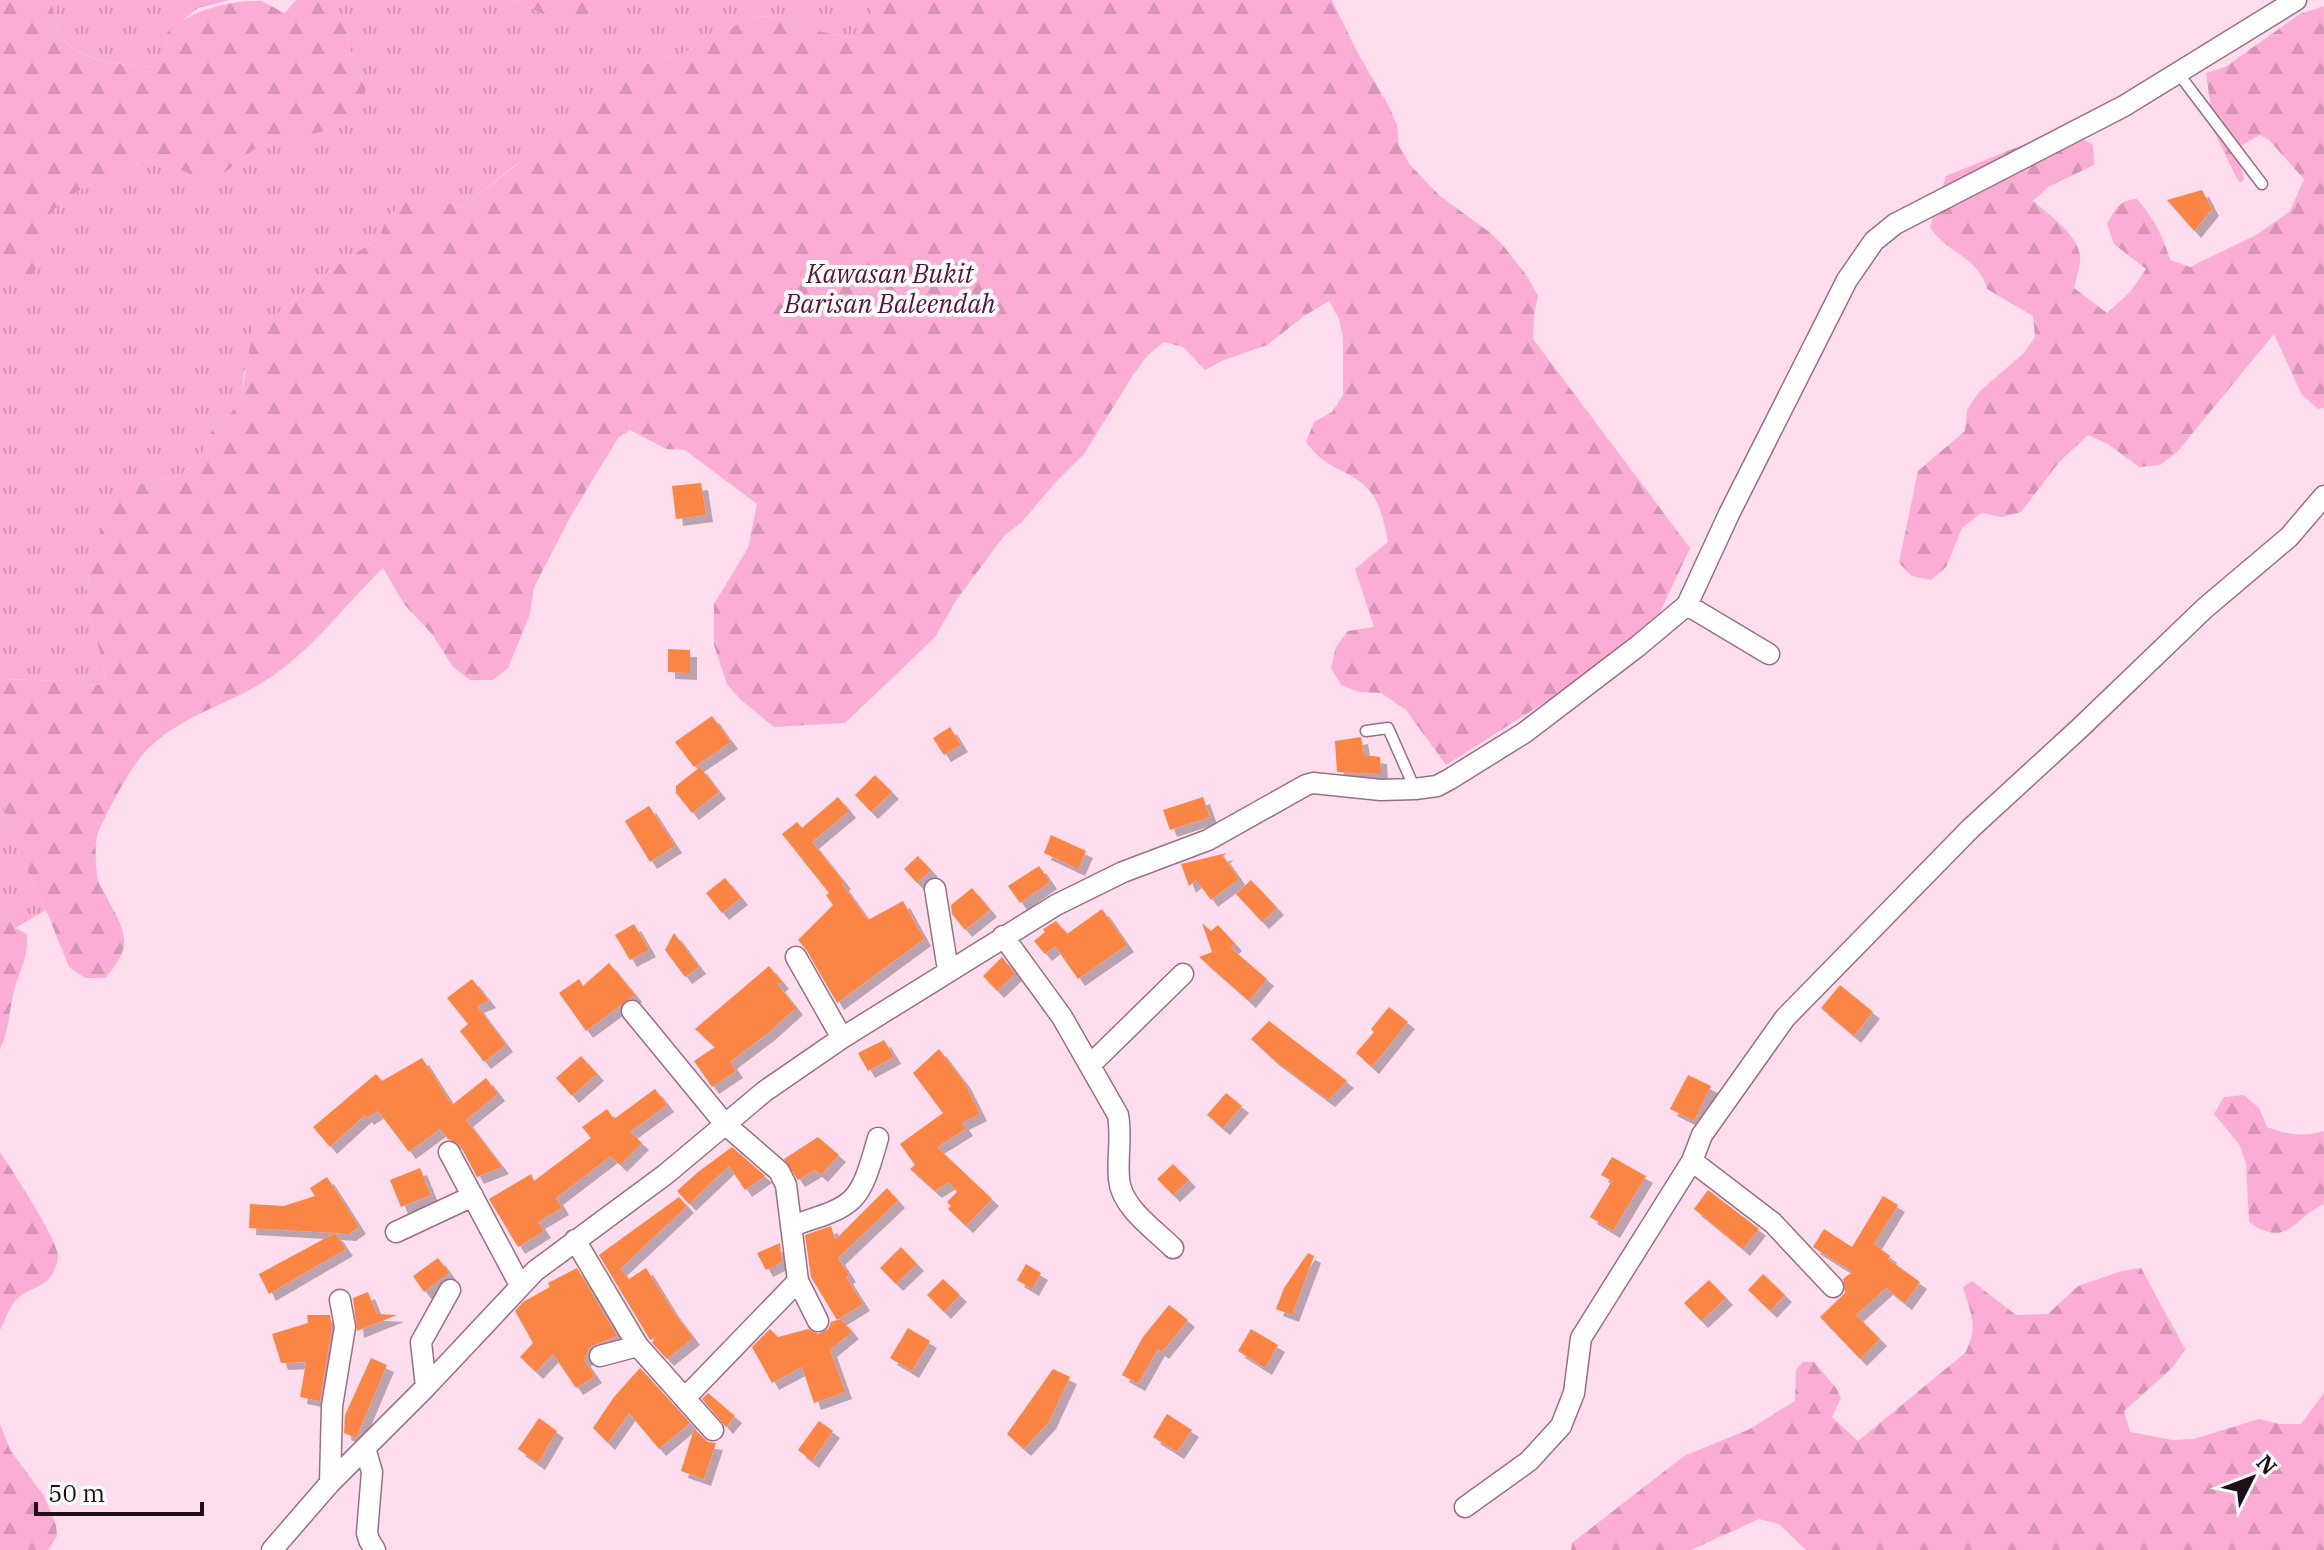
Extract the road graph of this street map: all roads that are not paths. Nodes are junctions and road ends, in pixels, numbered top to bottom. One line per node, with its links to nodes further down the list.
1 (2296, 0): 2 (street)
2 (2178, 73): 3 (lane); 5 (street)
3 (2262, 184)
4 (2324, 496): 20 (street)
5 (1687, 605): 6 (street); 8 (street)
6 (1769, 654)
7 (1366, 731): 8 (lane)
8 (1415, 789): 10 (street)
9 (935, 889): 12 (street)
10 (1003, 936): 12 (street); 16 (street)
11 (796, 957): 15 (street)
12 (948, 970): 15 (street)
13 (1183, 974): 16 (street)
14 (632, 1011): 17 (street)
15 (842, 1038): 17 (street)
16 (1090, 1065): 25 (street)
17 (725, 1124): 22 (street); 24 (street)
18 (878, 1138): 22 (street)
19 (449, 1152): 21 (street)
20 (1692, 1161): 28 (street); 39 (street)
21 (473, 1196): 23 (street); 27 (street)
22 (791, 1226): 26 (street)
23 (396, 1232)
24 (575, 1240): 27 (street); 32 (street)
25 (1173, 1248)
26 (798, 1281): 31 (street); 35 (street)
27 (520, 1285): 34 (street)
28 (1833, 1287)
29 (450, 1290): 34 (street)
30 (340, 1300): 38 (street)
31 (818, 1321)
32 (638, 1346): 33 (street); 35 (street)
33 (600, 1356)
34 (426, 1387): 37 (street)
35 (685, 1398): 36 (street)
36 (713, 1430)
37 (365, 1448): 38 (street); 41 (street)
38 (330, 1483): 40 (street)
39 (1465, 1507)
40 (272, 1550)
41 (375, 1550)

